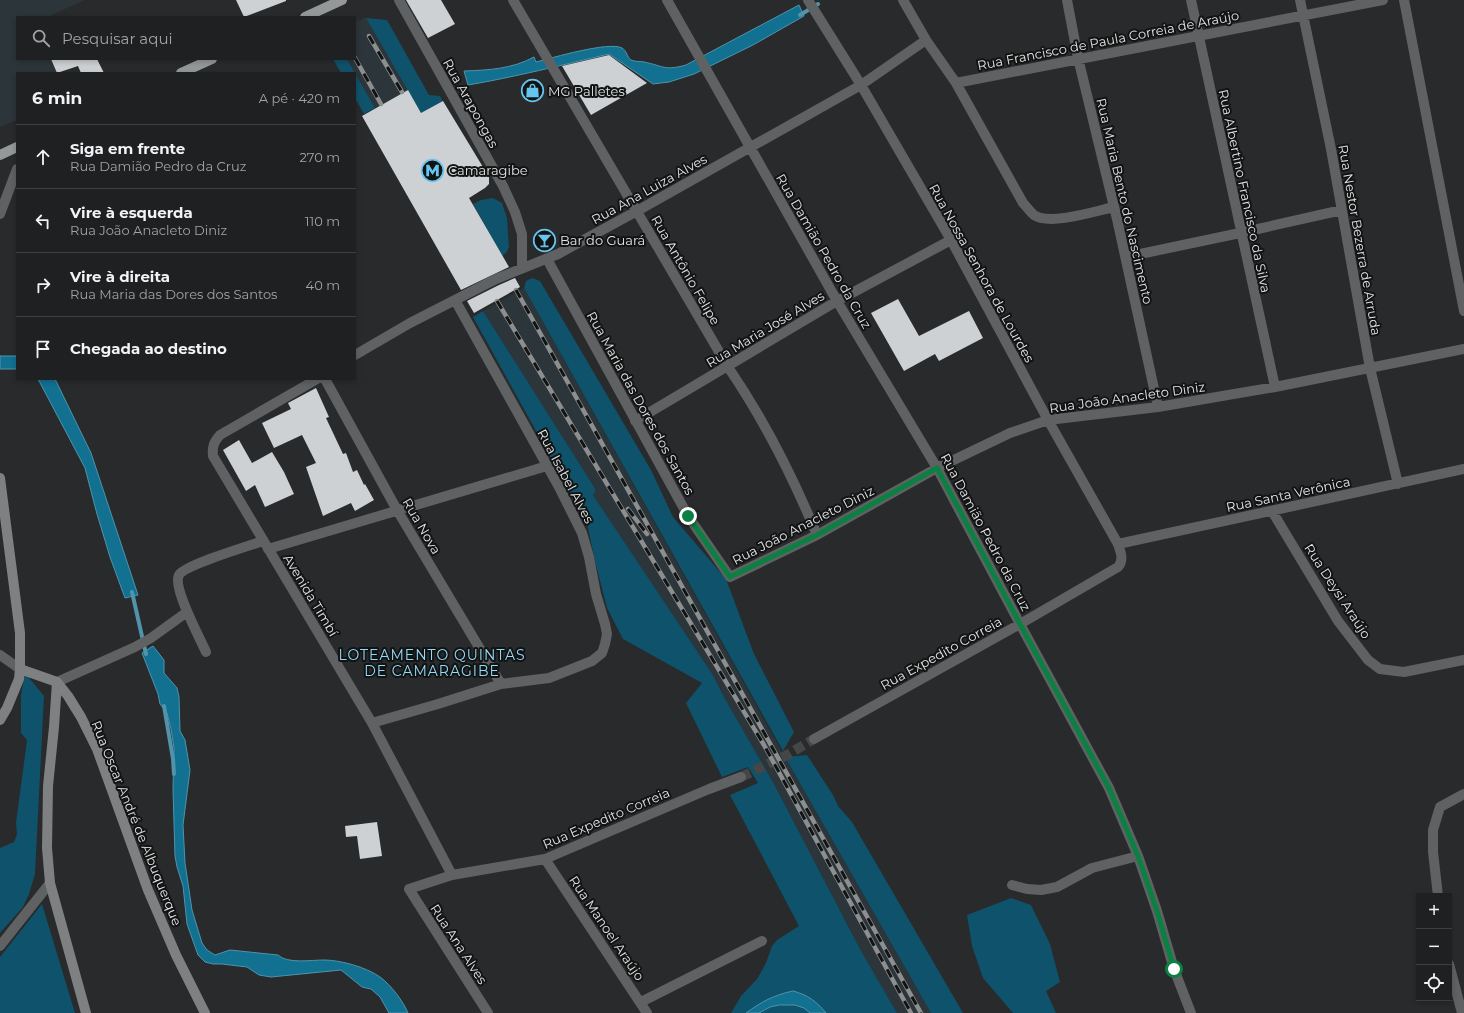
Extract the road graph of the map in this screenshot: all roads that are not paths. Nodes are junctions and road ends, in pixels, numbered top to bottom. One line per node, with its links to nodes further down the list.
1 (342, 0): 13 (main road)
2 (399, 0): 33 (street, Rua Arapongas)
3 (513, 0): 27 (street, Rua Antônio Felipe)
4 (667, 0): 22 (street, Rua Damião Pedro da Cruz)
5 (808, 0): 20 (street, Rua Nossa Senhora de Lourdes)
6 (903, 0): 15 (street)
7 (1067, 0): 16 (street, Rua Maria Bento do Nascimento)
8 (1190, 0): 14 (street, Rua Albertino Francisco da Silva)
9 (1300, 0): 12 (street, Rua Nestor Bezerra de Arruda)
10 (1383, 0): 12 (street, Rua Francisco de Paula Correia de Araújo)
11 (1404, 0): 36 (street)
12 (1303, 15): 14 (street, Rua Francisco de Paula Correia de Araújo); 26 (street, Rua Nestor Bezerra de Arruda)
13 (307, 16)
14 (1198, 35): 16 (street, Rua Francisco de Paula Correia de Araújo); 29 (street, Rua Albertino Francisco da Silva)
15 (926, 40): 19 (street); 20 (street, Rua Ana Luiza Alves)
16 (1078, 58): 19 (street, Rua Francisco de Paula Correia de Araújo); 25 (street, Rua Maria Bento do Nascimento)
17 (210, 60): 18 (main road)
18 (183, 72)
19 (956, 83): 25 (street)
20 (861, 85): 22 (street, Rua Ana Luiza Alves); 30 (street, Rua Nossa Senhora de Lourdes)
21 (16, 147): 23 (main road)
22 (750, 148): 27 (street, Rua Ana Luiza Alves); 35 (street, Rua Damião Pedro da Cruz)
23 (0, 155)
24 (16, 172): 28 (street)
25 (1114, 206): 31 (street, Rua Maria Bento do Nascimento)
26 (1342, 210): 29 (street); 40 (street, Rua Nestor Bezerra de Arruda)
27 (637, 211): 32 (street, Rua Ana Luiza Alves); 39 (street, Rua Antônio Felipe)
28 (0, 214)
29 (1240, 233): 31 (street); 43 (street, Rua Albertino Francisco da Silva)
30 (951, 240): 35 (street, Rua Maria José Alves); 45 (street, Rua Nossa Senhora de Lourdes)
31 (1126, 257): 44 (street, Rua Maria Bento do Nascimento)
32 (547, 259): 33 (street, Rua Ana Luiza Alves); 46 (street, Rua Maria das Dores dos Santos)
33 (522, 267): 34 (street, Rua Ana Luiza Alves)
34 (455, 300): 38 (street, Rua Ana Luiza Alves); 47 (street, Rua Isabel Alves)
35 (837, 301): 39 (street, Rua Maria José Alves); 48 (street, Rua Damião Pedro da Cruz)
36 (1464, 311)
37 (1464, 349): 40 (street, Rua João Anacleto Diniz)
38 (356, 354)
39 (728, 367): 46 (street, Rua Maria José Alves); 54 (street, Rua Antônio Felipe)
40 (1370, 368): 43 (street, Rua João Anacleto Diniz); 51 (street, Rua Nestor Bezerra de Arruda)
41 (316, 380): 56 (street, Avenida Timbí)
42 (326, 380): 52 (street, Rua Nova)
43 (1275, 387): 44 (street, Rua João Anacleto Diniz)
44 (1158, 407): 45 (street, Rua João Anacleto Diniz)
45 (1048, 420): 48 (street, Rua João Anacleto Diniz); 55 (street, Rua Nossa Senhora de Lourdes)
46 (636, 421): 58 (street, Rua Maria das Dores dos Santos)
47 (547, 466): 52 (street); 66 (street, Rua Isabel Alves)
48 (937, 468): 54 (street, Rua João Anacleto Diniz); 60 (street, Rua Damião Pedro da Cruz)
49 (1464, 469): 51 (street, Rua Santa Verônica)
50 (0, 478): 64 (street)
51 (1398, 484): 53 (street, Rua Santa Verônica)
52 (397, 510): 56 (street); 66 (street, Rua Nova)
53 (1272, 511): 55 (street, Rua Santa Verônica); 63 (street, Rua Deysi Araújo)
54 (817, 535): 58 (street, Rua João Anacleto Diniz)
55 (1118, 544): 57 (street, Rua Nossa Senhora de Lourdes)
56 (266, 545): 59 (street); 68 (street, Avenida Timbí)
57 (1122, 563): 60 (street, Rua Expedito Correia)
58 (730, 577)
59 (187, 612): 61 (street); 65 (street)
60 (1020, 624): 69 (street, Rua Expedito Correia); 72 (street, Rua Damião Pedro da Cruz)
61 (206, 652)
62 (0, 655): 64 (street)
63 (1464, 660)
64 (20, 669): 65 (street); 67 (street)
65 (57, 682): 75 (street); 84 (street, Rua Oscar André de Albuquerque)
66 (501, 684): 68 (street, Rua Isabel Alves)
67 (0, 720)
68 (372, 723): 74 (street, Avenida Timbí)
69 (814, 739)
70 (741, 777): 73 (street, Rua Expedito Correia)
71 (1464, 794): 78 (street)
72 (1138, 856): 76 (street); 87 (street, Rua Damião Pedro da Cruz)
73 (545, 859): 74 (street, Rua Expedito Correia); 82 (street, Rua Manoel Araújo)
74 (452, 875): 77 (street, Rua Expedito Correia)
75 (50, 883): 80 (street); 83 (street)
76 (1012, 885)
77 (409, 889): 85 (street, Rua Ana Alves)
78 (1438, 893)
79 (762, 941): 82 (street)
80 (0, 946)
81 (1449, 965): 88 (street)
82 (641, 1002): 86 (street, Rua Manoel Araújo)
83 (86, 1013)
84 (205, 1013)
85 (488, 1013)
86 (647, 1013)
87 (1191, 1013)
88 (1462, 1013)

